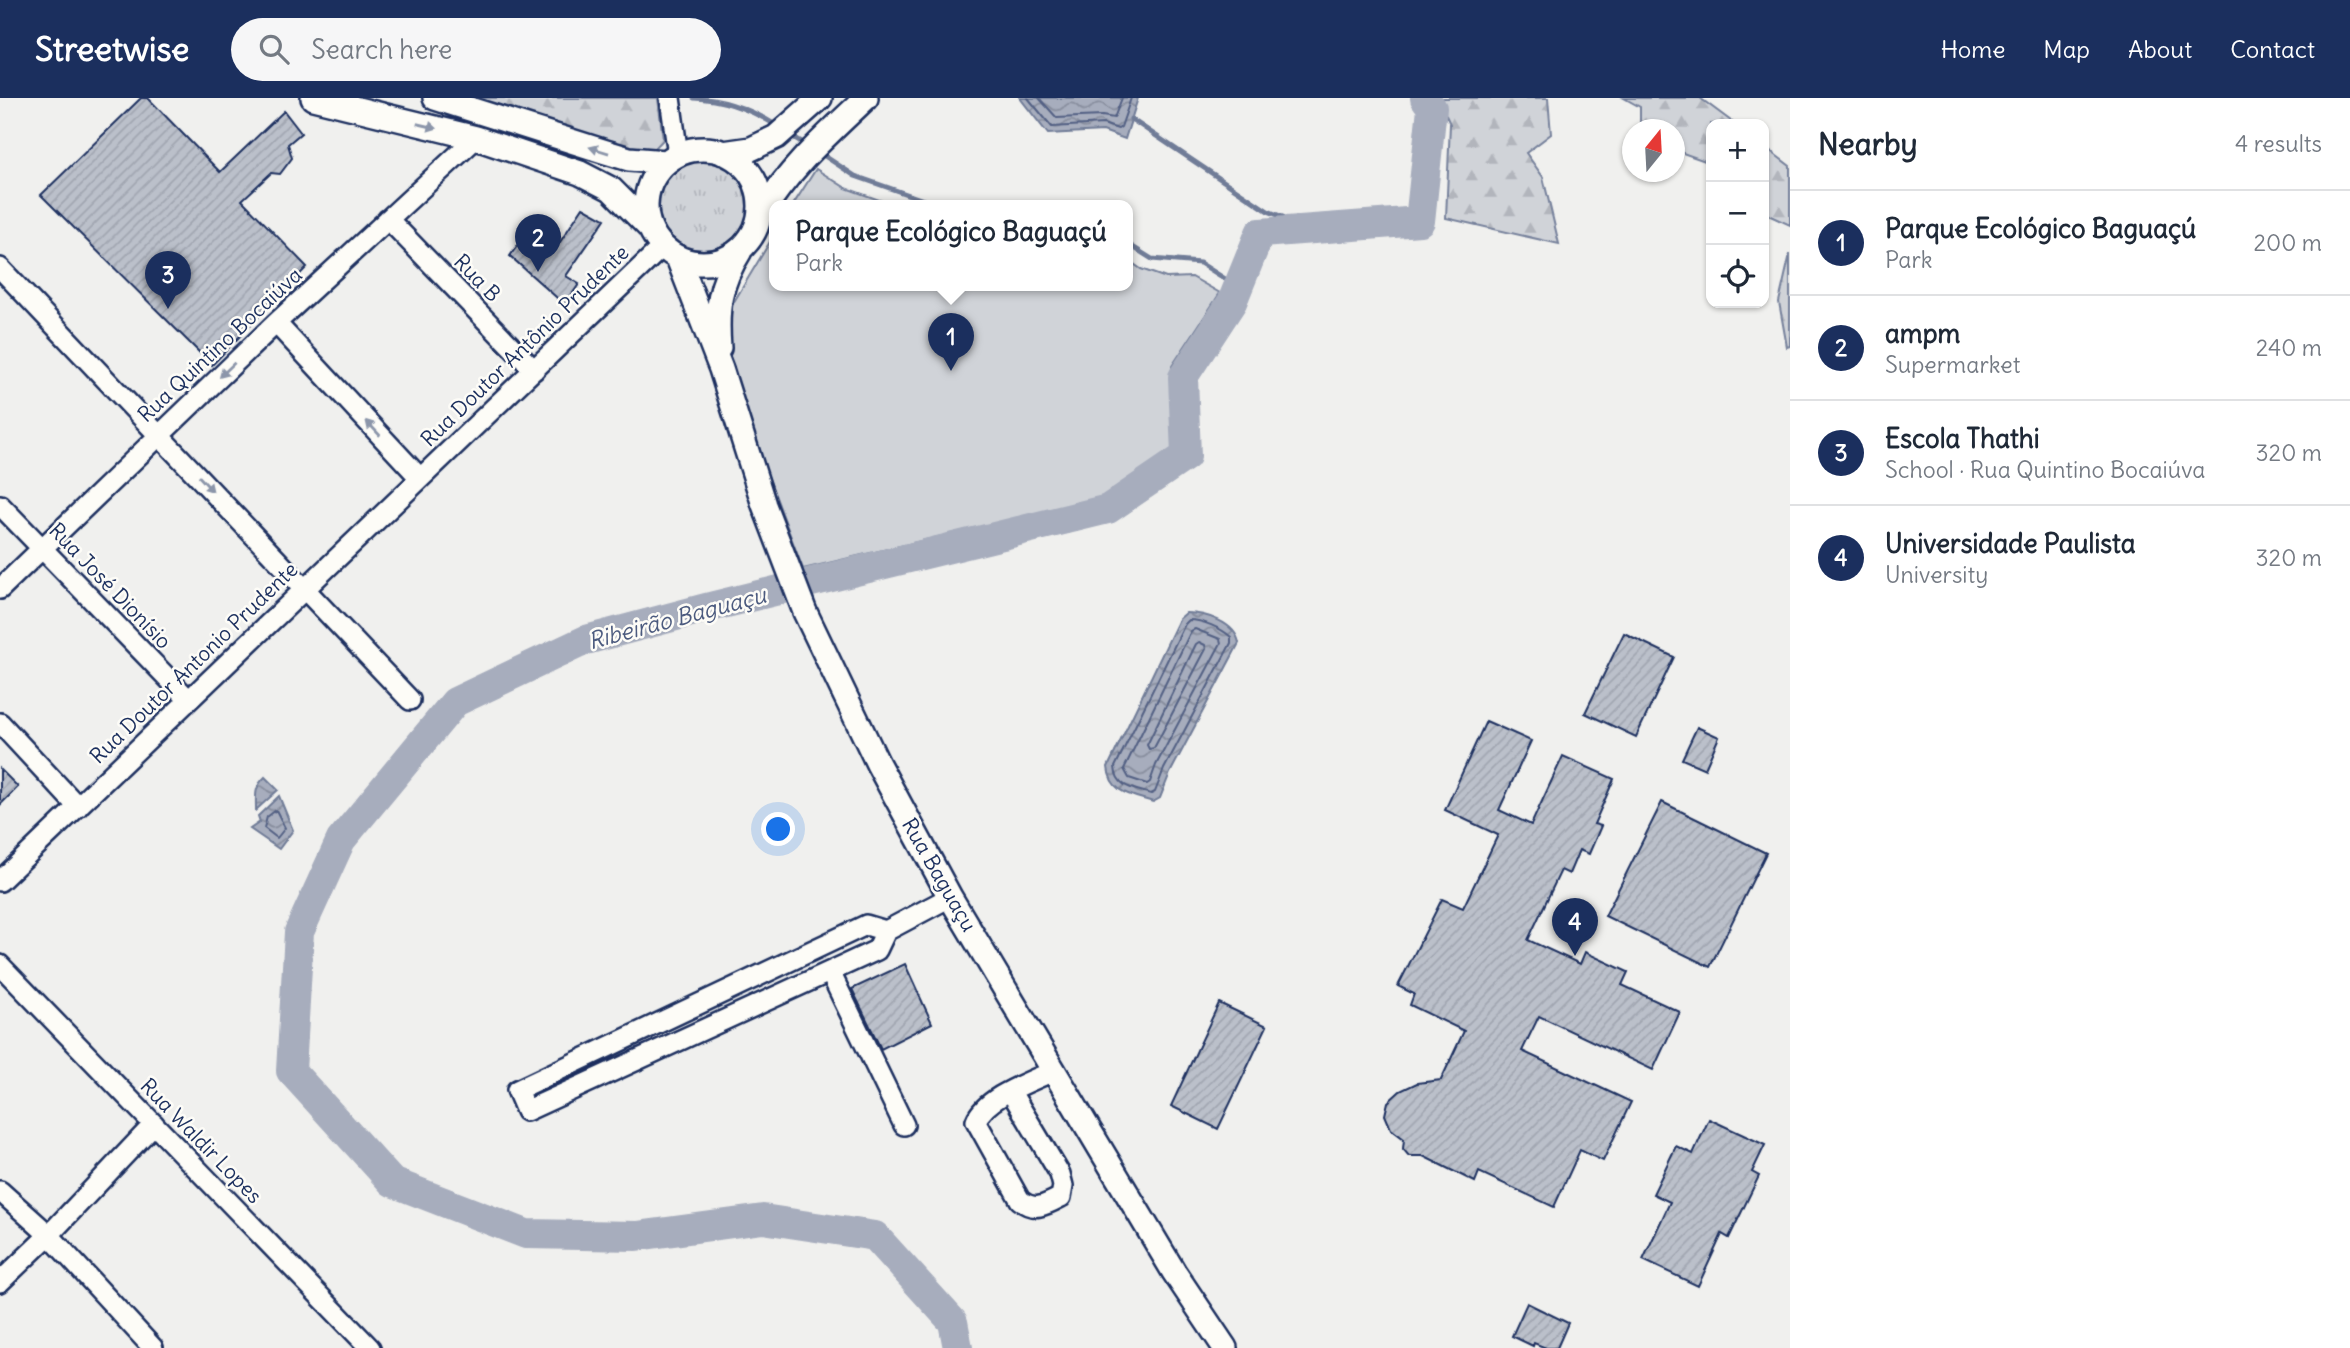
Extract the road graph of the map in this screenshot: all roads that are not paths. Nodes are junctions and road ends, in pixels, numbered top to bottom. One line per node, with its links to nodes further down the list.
1 (313, 98): 6 (main road, one-way to 6)
2 (435, 98): 8 (main road, one-way to 2)
3 (670, 98): 8 (street)
4 (820, 98): 7 (main road)
5 (866, 98): 9 (main road)
6 (476, 138): 12 (street, Rua Quintino Bocaiúva); 13 (main road)
7 (723, 153): 8 (main road); 11 (main road)
8 (672, 158): 13 (main road)
9 (769, 200)
10 (769, 201): 11 (main road)
11 (759, 217): 14 (main road)
12 (388, 219): 17 (street, Rua Quintino Bocaiúva); 19 (street, Rua B)
13 (649, 227): 15 (main road)
14 (741, 249): 15 (main road); 18 (main road)
15 (670, 252): 18 (main road); 19 (street, Rua Doutor Antônio Prudente)
16 (0, 268): 20 (street)
17 (276, 323): 20 (street, Rua Quintino Bocaiúva, one-way to 20); 21 (street, one-way to 17)
18 (721, 369): 31 (main road, Rua Baguaçu)
19 (534, 370): 21 (street, Rua Doutor Antônio Prudente)
20 (159, 435): 23 (street, Rua Quintino Bocaiúva); 25 (street, one-way to 25)
21 (420, 478): 25 (street, Rua Doutor Antonio Prudente)
22 (0, 505): 23 (street, Rua José Dionísio)
23 (41, 548): 24 (street, Rua Quintino Bocaiúva); 26 (street, Rua José Dionísio)
24 (0, 589)
25 (304, 589): 26 (street, Rua Doutor Antonio Prudente); 27 (street)
26 (188, 699): 29 (street, Rua Doutor Antonio Prudente)
27 (410, 700)
28 (0, 723): 29 (street)
29 (78, 807): 30 (street, Rua Doutor Antonio Prudente)
30 (0, 881)
31 (950, 897): 32 (street); 38 (main road, Rua Baguaçu)
32 (886, 931): 34 (street); 35 (street)
33 (0, 965): 41 (street, Rua Waldir Lopes)
34 (830, 972): 36 (street); 42 (street)
35 (731, 989): 36 (street); 37 (street)
36 (742, 1012): 39 (street)
37 (595, 1054): 39 (street); 39 (street)
38 (1055, 1070): 40 (street); 48 (main road, Rua Baguaçu)
39 (606, 1075)
40 (1012, 1092): 40 (street)
41 (154, 1124): 44 (street); 47 (street, Rua Waldir Lopes)
42 (905, 1125)
43 (0, 1191): 44 (street)
44 (48, 1235): 45 (street); 46 (street)
45 (0, 1282)
46 (153, 1348)
47 (370, 1348)
48 (1224, 1348)

